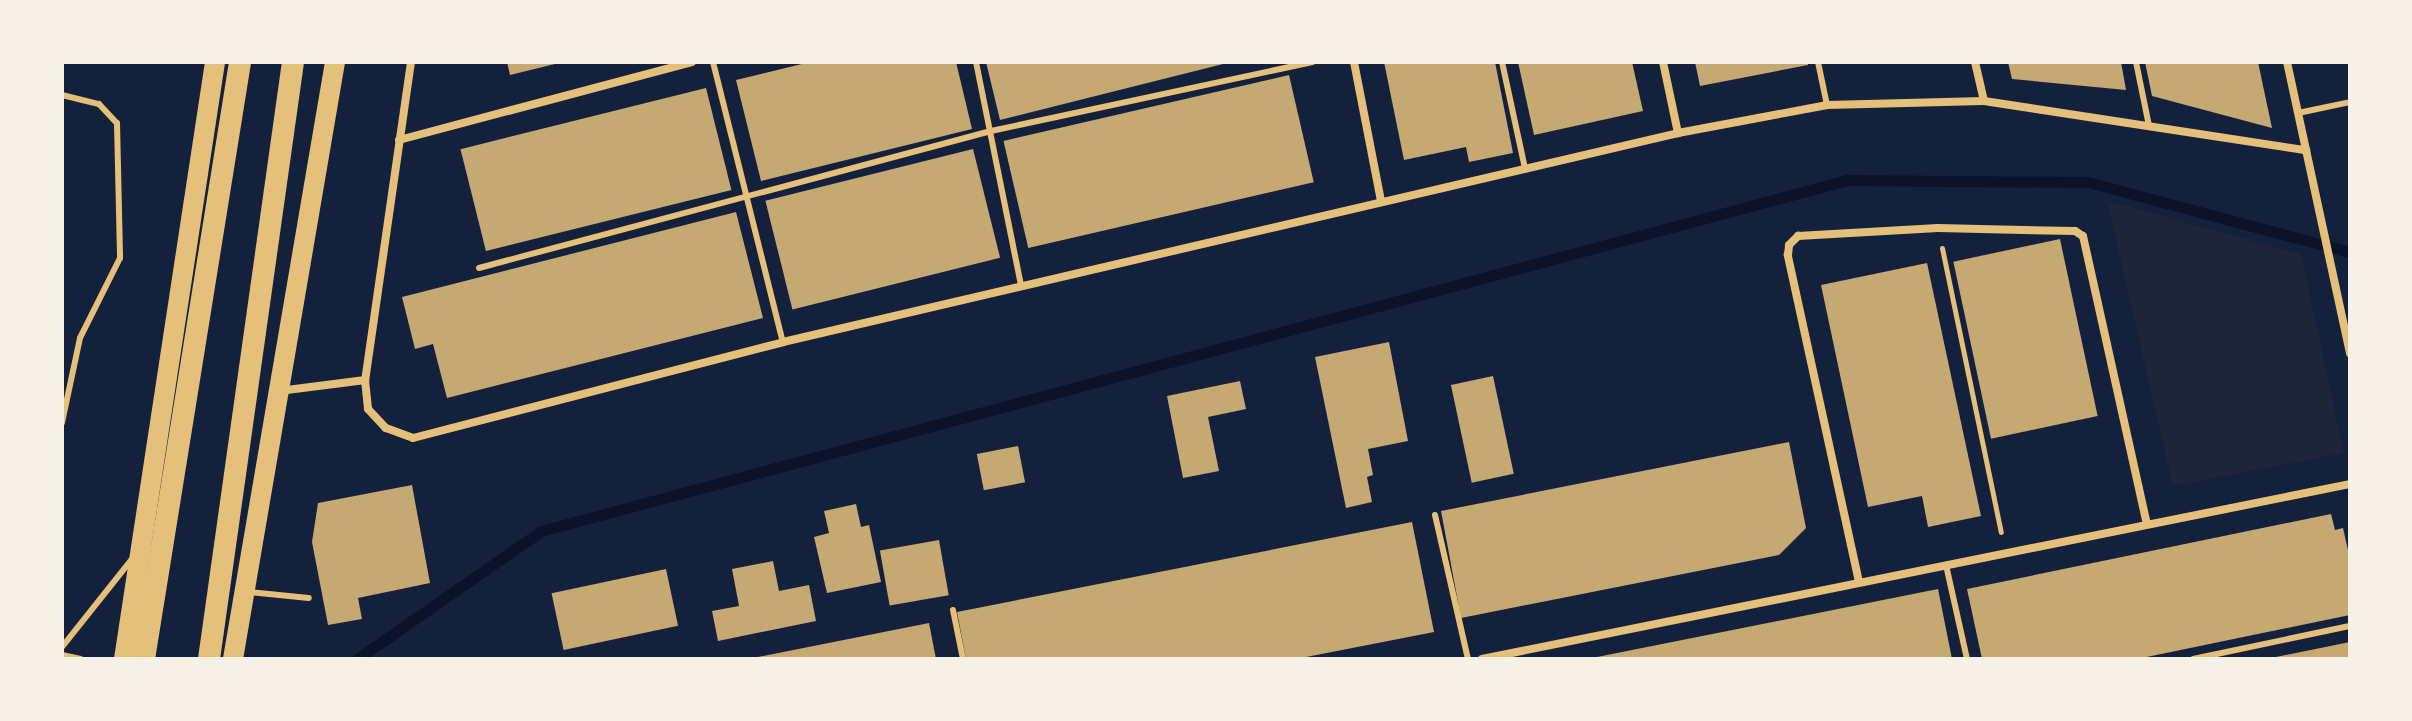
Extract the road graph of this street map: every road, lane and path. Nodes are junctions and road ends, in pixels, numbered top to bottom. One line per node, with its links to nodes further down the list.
1 (215, 62): 43 (main road)
2 (240, 62): 55 (highway)
3 (293, 62): 56 (highway)
4 (335, 62): 38 (main road)
5 (411, 62): 25 (street)
6 (692, 62): 25 (street)
7 (713, 62): 28 (lane)
8 (976, 62): 23 (lane)
9 (1313, 62): 23 (lane)
10 (1354, 62): 29 (street)
11 (1502, 62): 27 (lane)
12 (1663, 62): 24 (street)
13 (1818, 62): 20 (lane)
14 (1975, 62): 18 (street)
15 (2136, 62): 22 (lane)
16 (2287, 62): 21 (street)
17 (62, 95): 39 (lane)
18 (1984, 101): 20 (street); 22 (street)
19 (2350, 102): 21 (lane)
20 (1827, 105): 24 (street)
21 (2298, 113): 26 (street)
22 (2149, 126): 26 (street)
23 (991, 131): 28 (lane); 32 (lane)
24 (1678, 133): 27 (street)
25 (399, 140): 37 (street)
26 (2306, 150): 33 (street)
27 (1525, 168): 29 (street)
28 (747, 196): 31 (lane); 35 (lane)
29 (1381, 201): 32 (street)
30 (1938, 228): 42 (street); 44 (path); 46 (street)
31 (479, 268)
32 (1021, 286): 35 (street)
33 (2337, 298): 34 (street); 36 (street)
34 (2350, 302)
35 (783, 342): 37 (street)
36 (2350, 353)
37 (365, 380): 38 (street)
38 (279, 391): 47 (main road)
39 (62, 423)
40 (2350, 484): 42 (street)
41 (1435, 515): 59 (lane)
42 (2147, 524): 44 (street)
43 (143, 546): 51 (lane); 54 (main road)
44 (2005, 553): 45 (street)
45 (1946, 565): 46 (street); 61 (lane)
46 (1859, 582): 60 (street)
47 (245, 591): 48 (lane); 57 (main road)
48 (309, 598)
49 (953, 610): 58 (lane)
50 (2350, 626): 62 (lane)
51 (62, 647)
52 (62, 655): 53 (lane)
53 (81, 659)
54 (124, 659)
55 (144, 659)
56 (209, 659)
57 (233, 659)
58 (963, 659)
59 (1468, 659)
60 (1482, 659)
61 (1967, 659)
62 (2193, 659)

